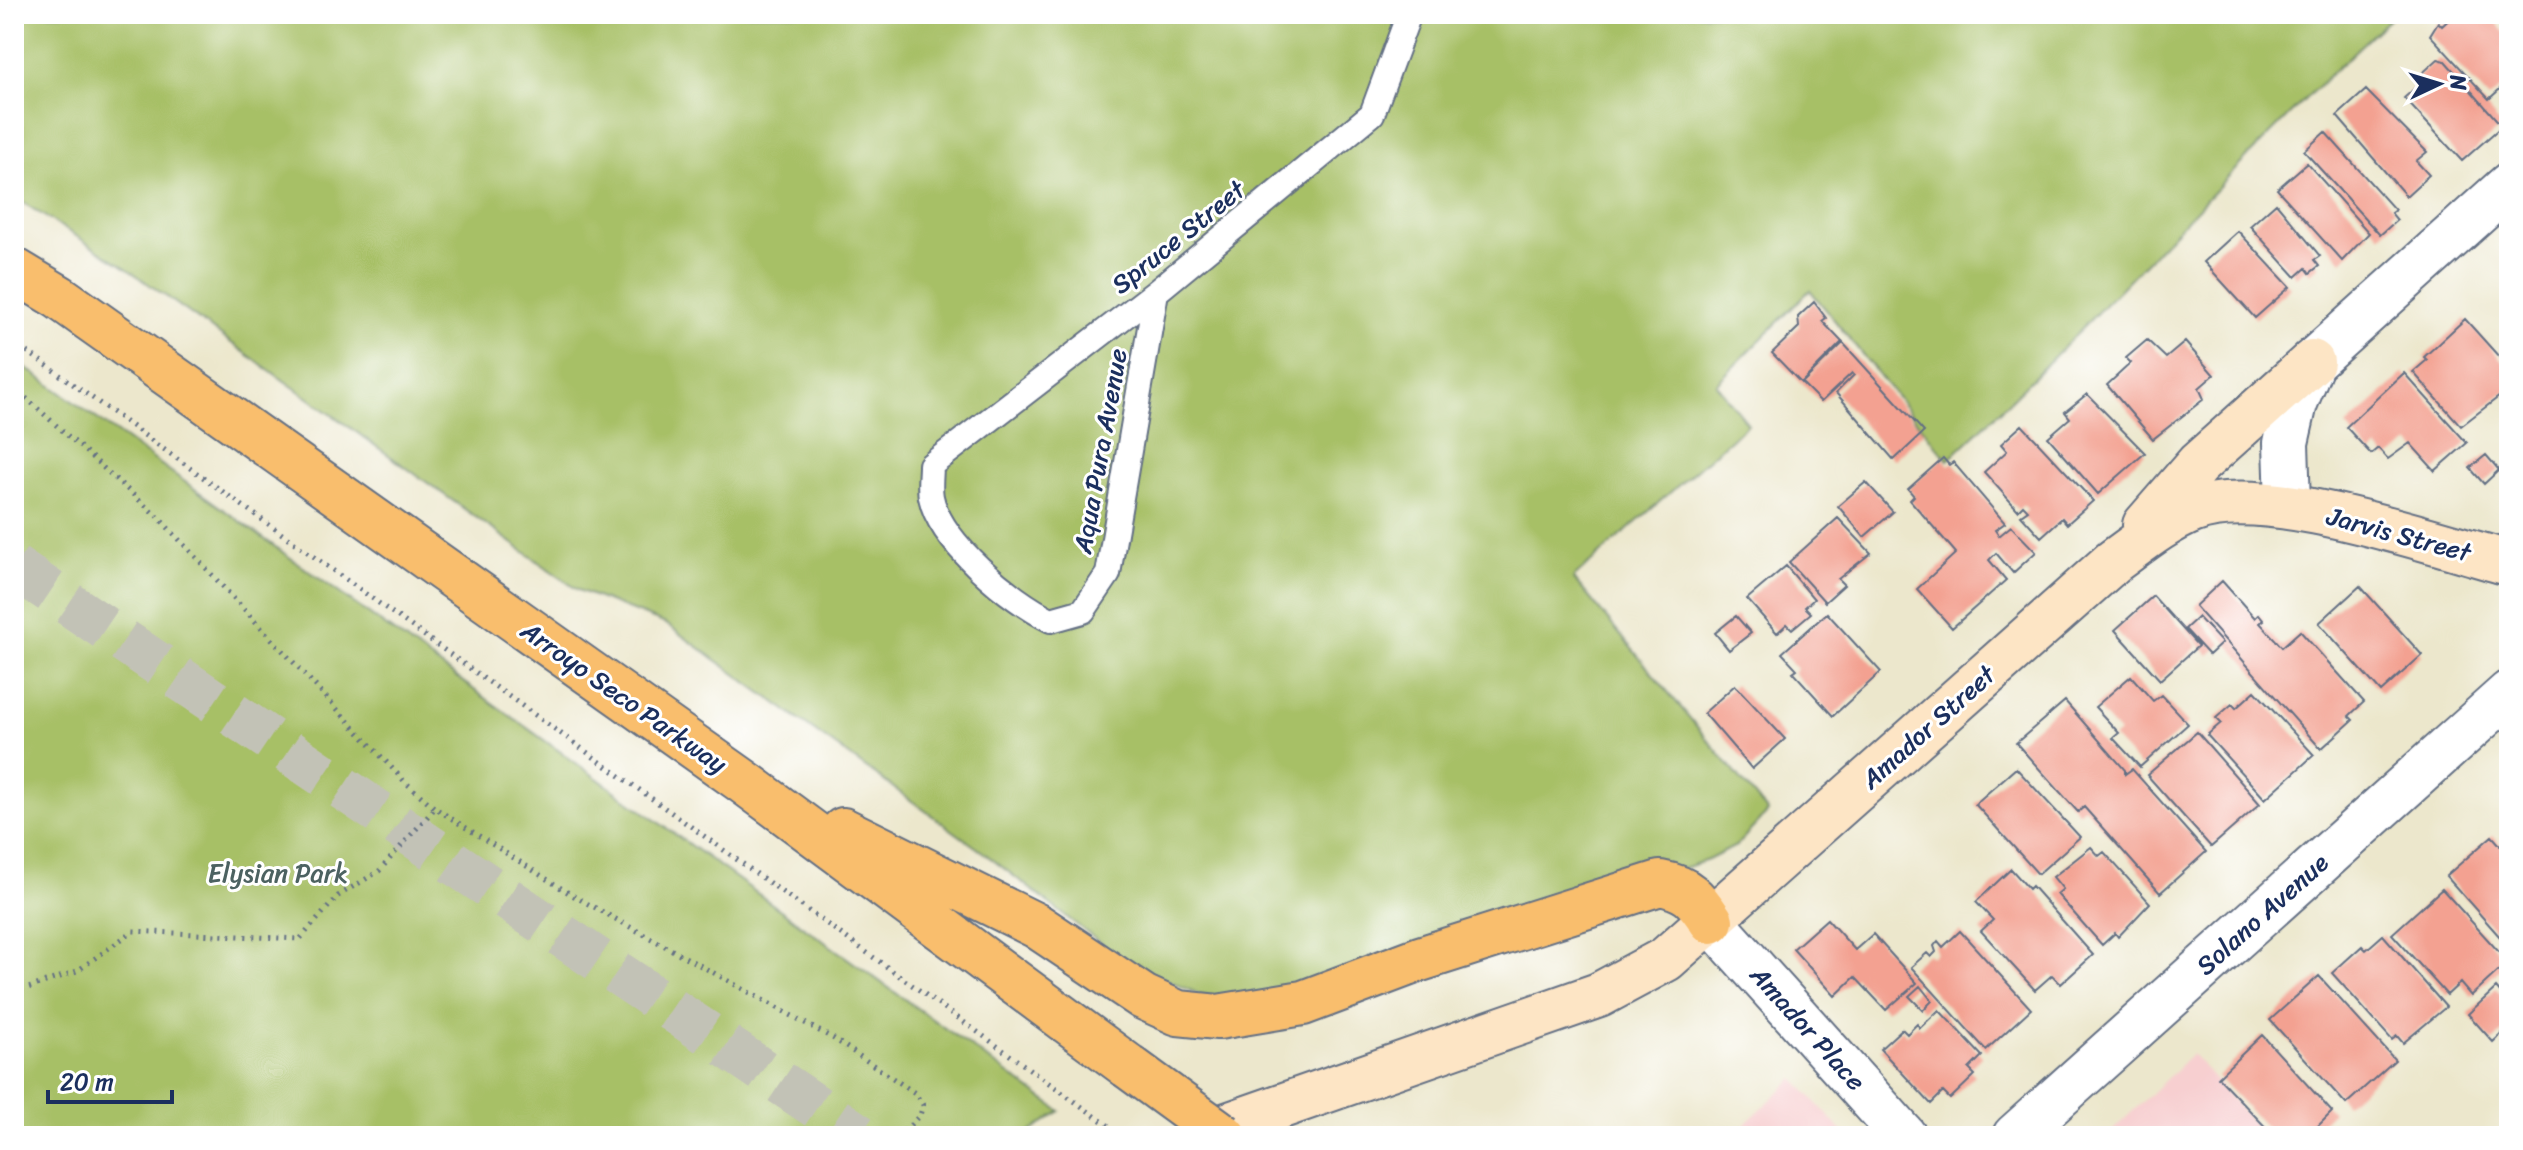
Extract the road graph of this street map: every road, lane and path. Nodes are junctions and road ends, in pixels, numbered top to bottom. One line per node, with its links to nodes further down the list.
1 (1409, 14): 4 (lane, Spruce Street)
2 (2509, 185): 6 (street)
3 (14, 270): 13 (highway, Arroyo Seco Parkway)
4 (1156, 292): 8 (lane, Spruce Street); 8 (lane, Aqua Pura Avenue)
5 (14, 342): 18 (path)
6 (2312, 362): 9 (street); 10 (main road)
7 (14, 387): 14 (path)
8 (931, 465)
9 (2288, 505): 10 (main road, Amador Street); 11 (main road, Jarvis Street)
10 (2114, 561): 15 (main road, Amador Street)
11 (2509, 563)
12 (2509, 693): 22 (street, Solano Avenue)
13 (744, 782): 15 (highway); 20 (highway, Arroyo Seco Parkway, bridge)
14 (435, 808): 16 (path); 17 (path)
15 (1711, 921): 19 (main road, Amador Street); 21 (street, Amador Place)
16 (14, 993)
17 (899, 1136)
18 (1123, 1136)
19 (1196, 1136)
20 (1224, 1136)
21 (1904, 1136)
22 (2015, 1136)

